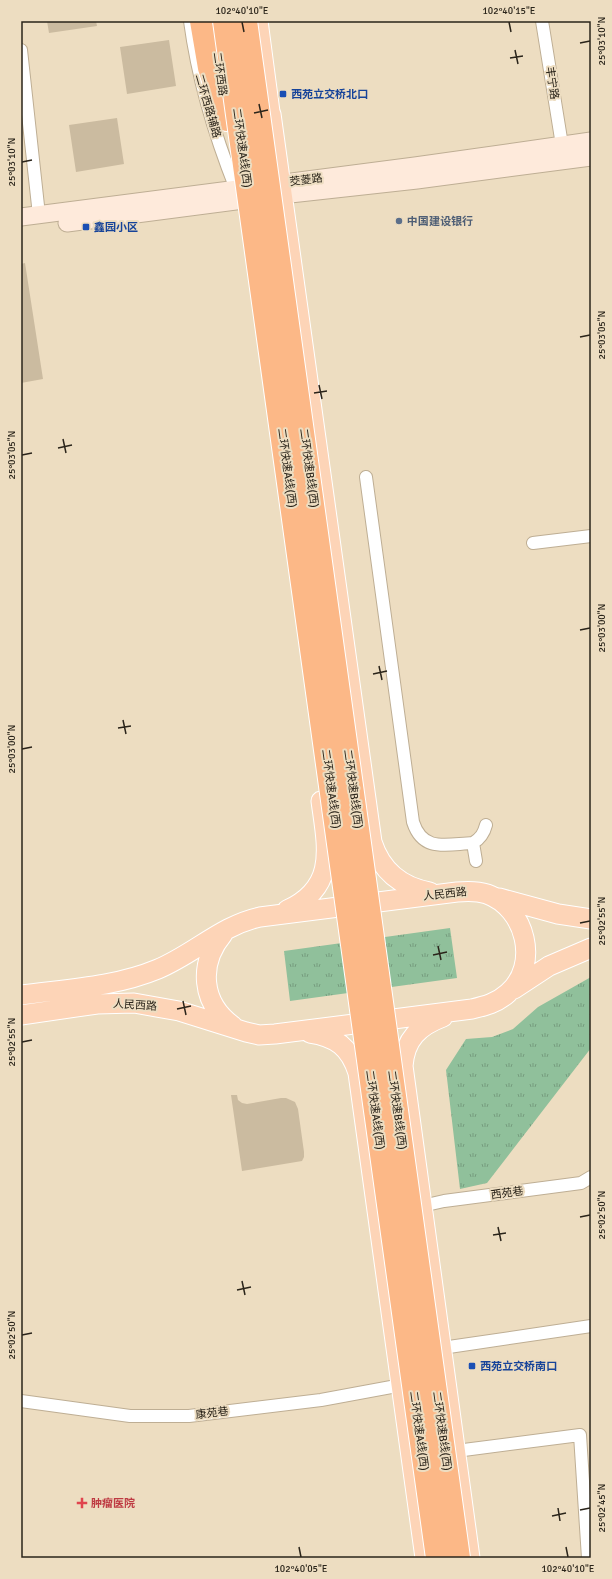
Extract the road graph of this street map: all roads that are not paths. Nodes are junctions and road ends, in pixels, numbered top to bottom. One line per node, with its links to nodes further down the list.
1 (190, 21): 14 (street, 二环西路辅路)
2 (201, 21): 9 (highway)
3 (212, 21): 9 (main road, 二环西路)
4 (224, 21): 48 (highway, 二环快速A线(西), bridge)
5 (246, 21): 49 (highway, 二环快速B线(西), bridge)
6 (258, 21): 13 (main road)
7 (542, 21): 11 (street, 丰宁路)
8 (21, 50): 15 (street)
9 (227, 120): 14 (main road, 二环西路)
10 (591, 141): 11 (street, 茭菱路)
11 (562, 145): 13 (street, 茭菱路)
12 (591, 157): 13 (street, 茭菱路)
13 (276, 190): 14 (street, 茭菱路); 14 (main road); 21 (main road)
14 (243, 195): 15 (street, 茭菱路); 17 (street, 茭菱路); 22 (main road)
15 (39, 215): 16 (street, 茭菱路)
16 (21, 217)
17 (21, 228)
18 (366, 477): 24 (street)
19 (591, 536): 20 (street)
20 (533, 543)
21 (358, 740): 22 (main road); 26 (main road)
22 (313, 746): 28 (main road)
23 (486, 825): 24 (street)
24 (473, 843): 25 (street)
25 (476, 861)
26 (457, 892): 27 (main road, 人民西路); 28 (main road, 人民西路)
27 (486, 894): 29 (main road); 33 (main road, 人民西路)
28 (260, 916): 30 (main road, 人民西路)
29 (591, 919)
30 (233, 926): 32 (main road, 人民西路); 36 (main road, 人民西路)
31 (591, 948): 33 (main road)
32 (21, 995)
33 (499, 1000): 34 (main road, 人民西路)
34 (472, 1010): 37 (main road, 人民西路); 38 (main road)
35 (21, 1015): 36 (main road, 人民西路)
36 (246, 1032): 37 (main road, 人民西路)
37 (275, 1034): 39 (main road)
38 (412, 1131): 39 (main road); 41 (main road)
39 (367, 1136): 44 (main road)
40 (591, 1177): 41 (street, 西苑巷)
41 (422, 1206): 43 (main road)
42 (591, 1326): 43 (street)
43 (442, 1348): 46 (main road)
44 (402, 1385): 45 (street, 康苑巷); 47 (main road)
45 (21, 1401)
46 (456, 1451): 50 (main road); 51 (street)
47 (425, 1558)
48 (437, 1558)
49 (459, 1558)
50 (470, 1558)
51 (588, 1558)

